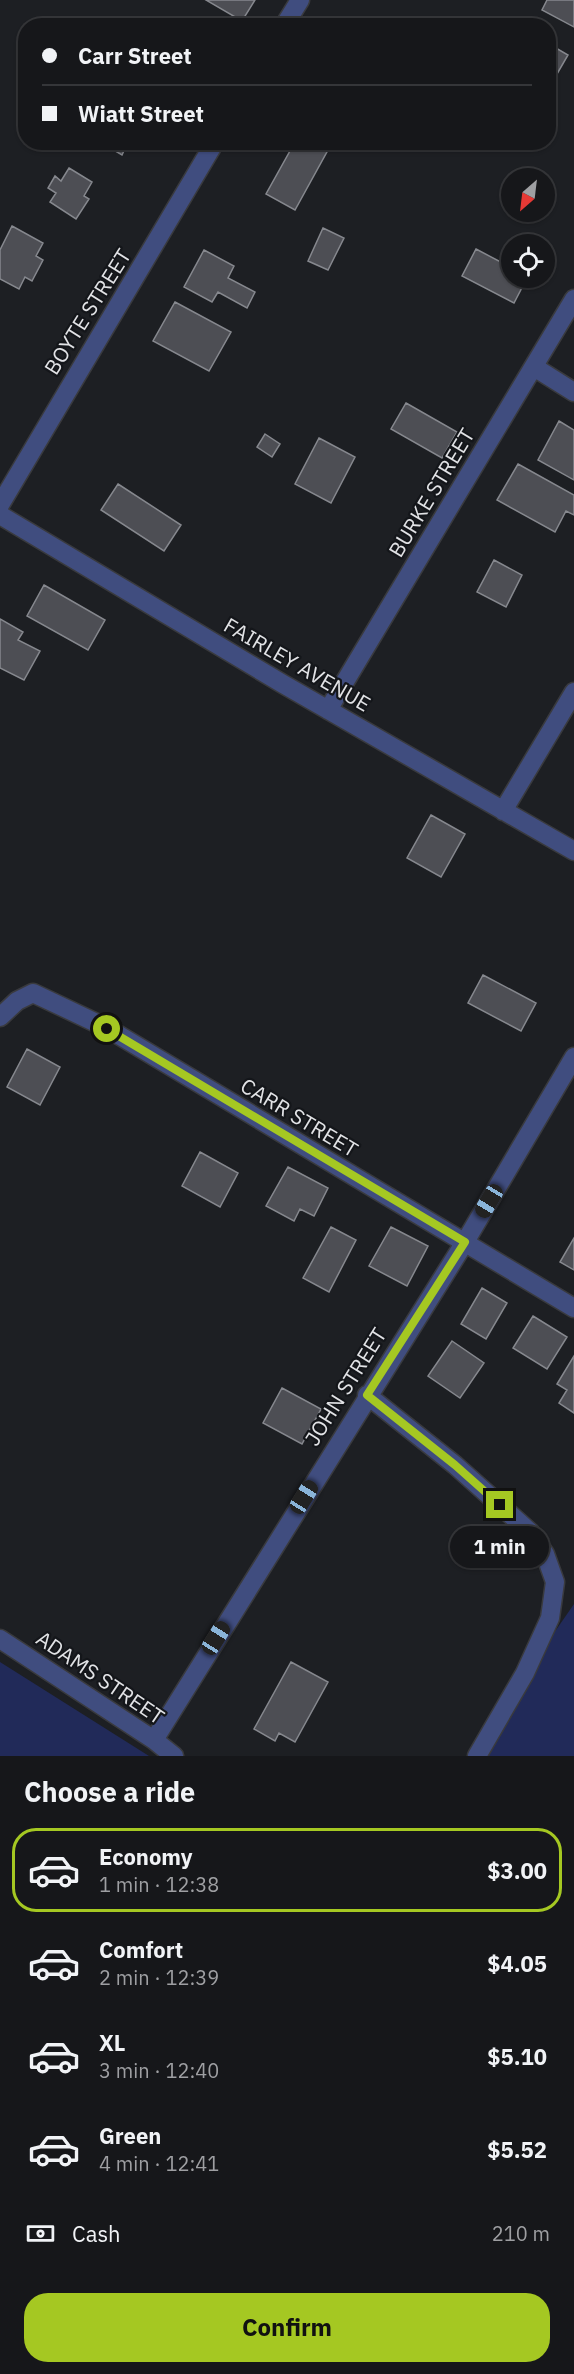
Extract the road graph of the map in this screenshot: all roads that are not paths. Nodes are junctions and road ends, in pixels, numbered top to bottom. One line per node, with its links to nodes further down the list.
1 (300, 0): 2 (street)
2 (289, 18)
3 (210, 150): 7 (street, BOYTE STREET)
4 (574, 299): 5 (street, BURKE STREET)
5 (534, 368): 6 (street); 10 (street, BURKE STREET)
6 (574, 392)
7 (0, 506)
8 (0, 515): 10 (street, FAIRLEY AVENUE)
9 (574, 692): 11 (street)
10 (328, 710): 11 (street, FAIRLEY AVENUE)
11 (503, 811): 12 (street, FAIRLEY AVENUE)
12 (574, 851)
13 (0, 1017): 15 (street, CARR STREET)
14 (574, 1057): 15 (street, JOHN STREET)
15 (465, 1242): 16 (street, CARR STREET); 17 (street, JOHN STREET)
16 (574, 1308)
17 (367, 1395): 19 (street, JOHN STREET); 21 (street)
18 (0, 1639): 19 (street, ADAMS STREET)
19 (154, 1740): 20 (street, ADAMS STREET)
20 (174, 1756)
21 (477, 1756)

